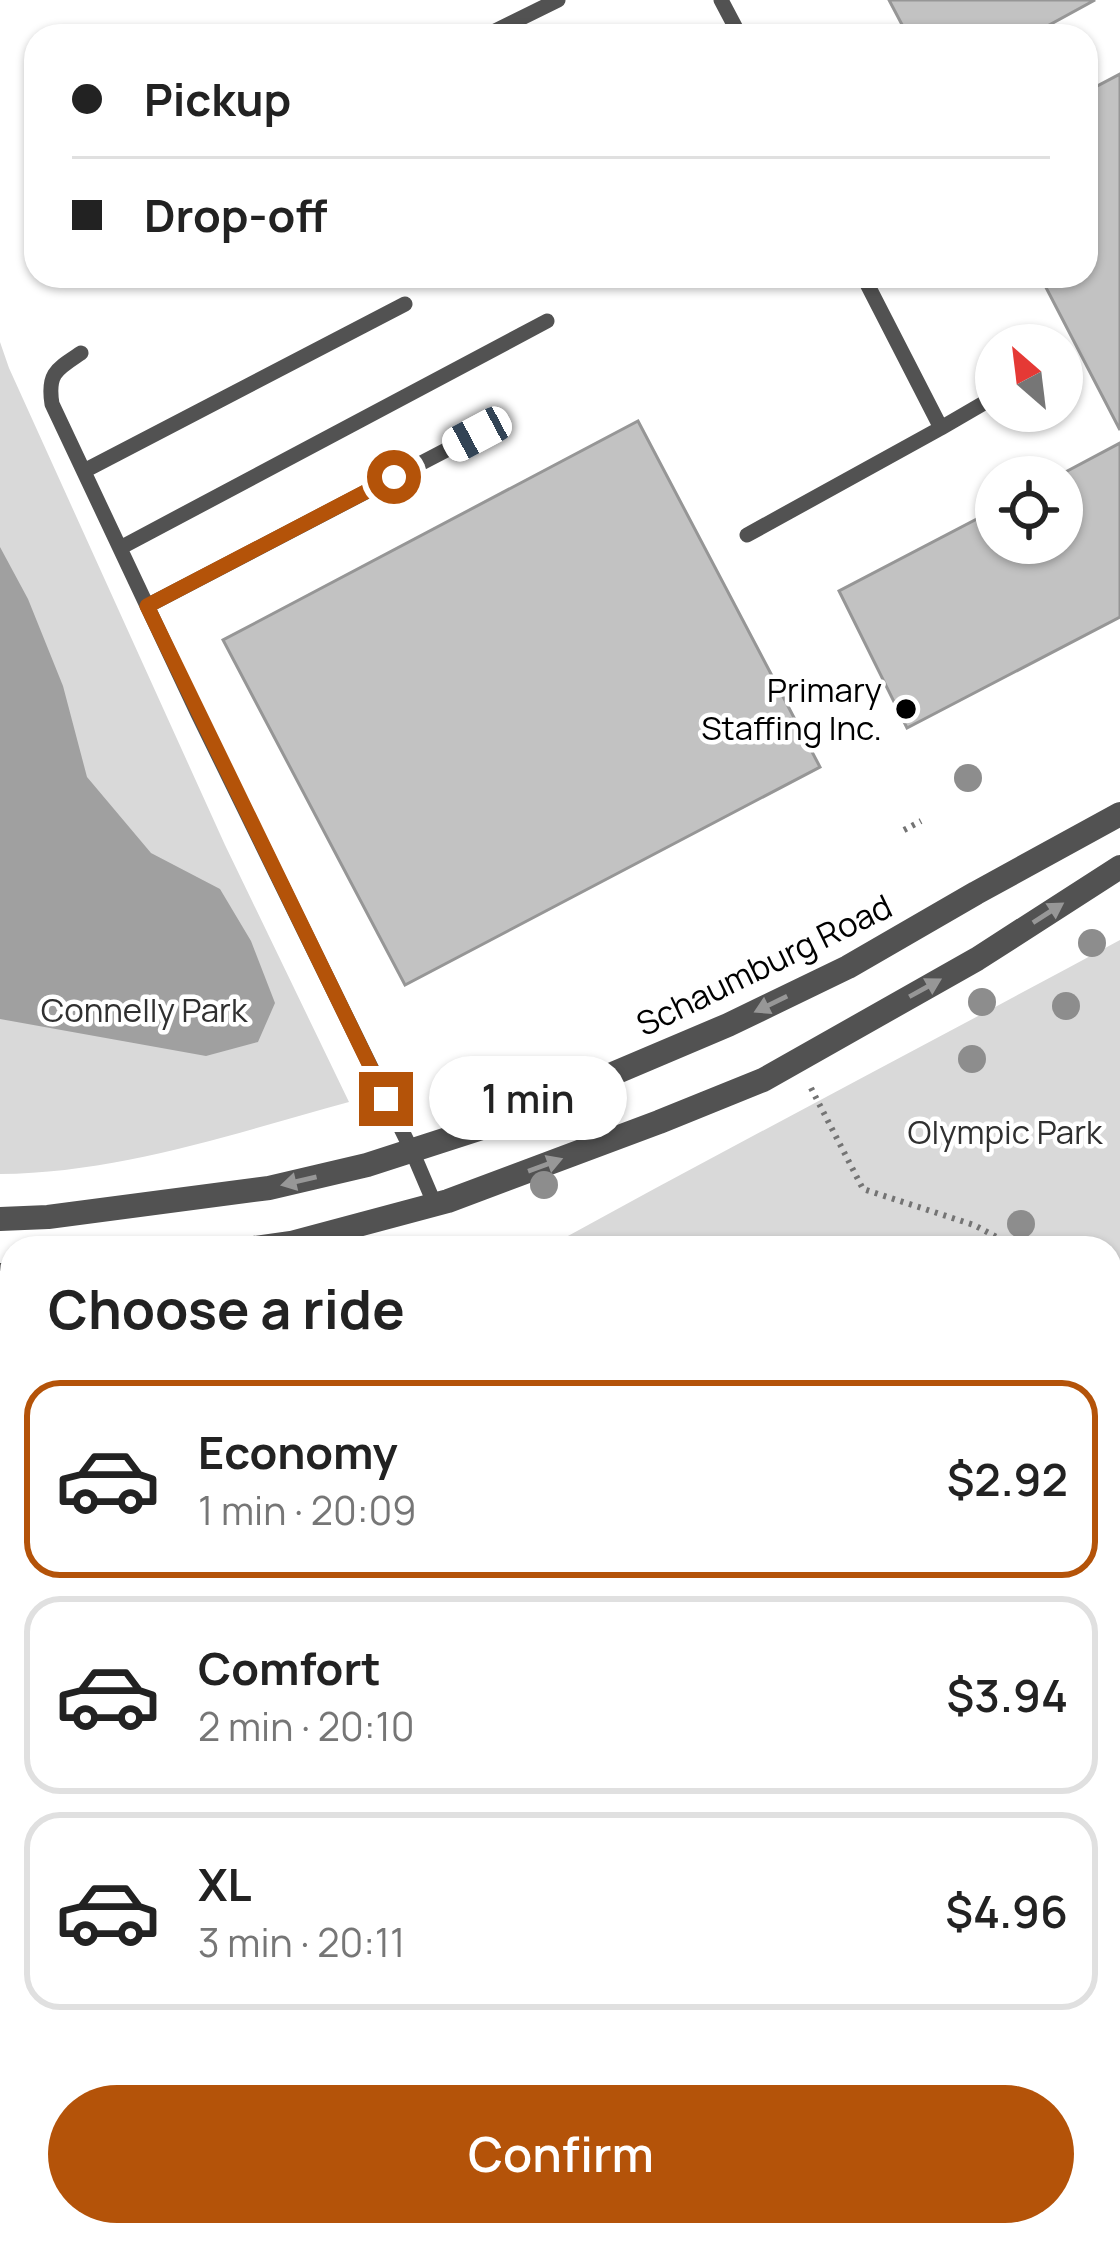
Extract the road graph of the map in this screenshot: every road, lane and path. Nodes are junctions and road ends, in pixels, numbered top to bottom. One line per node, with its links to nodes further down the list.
1 (558, 0): 2 (lane)
2 (509, 24)
3 (869, 288): 8 (lane)
4 (405, 304): 10 (lane)
5 (547, 322): 12 (lane)
6 (81, 353): 10 (lane)
7 (975, 408): 8 (lane)
8 (941, 428): 11 (lane)
9 (477, 434): 13 (lane)
10 (84, 471): 12 (lane)
11 (747, 535)
12 (120, 548): 13 (lane)
13 (147, 606): 19 (lane)
14 (1120, 814): 19 (street, Schaumburg Road, one-way to 19)
15 (921, 821): 16 (path)
16 (904, 830)
17 (1120, 867): 20 (street, one-way to 17)
18 (812, 1088): 23 (path)
19 (412, 1151): 20 (lane); 21 (street, Schaumburg Road, one-way to 21)
20 (435, 1204): 22 (street)
21 (0, 1219)
22 (316, 1236)
23 (995, 1236)

